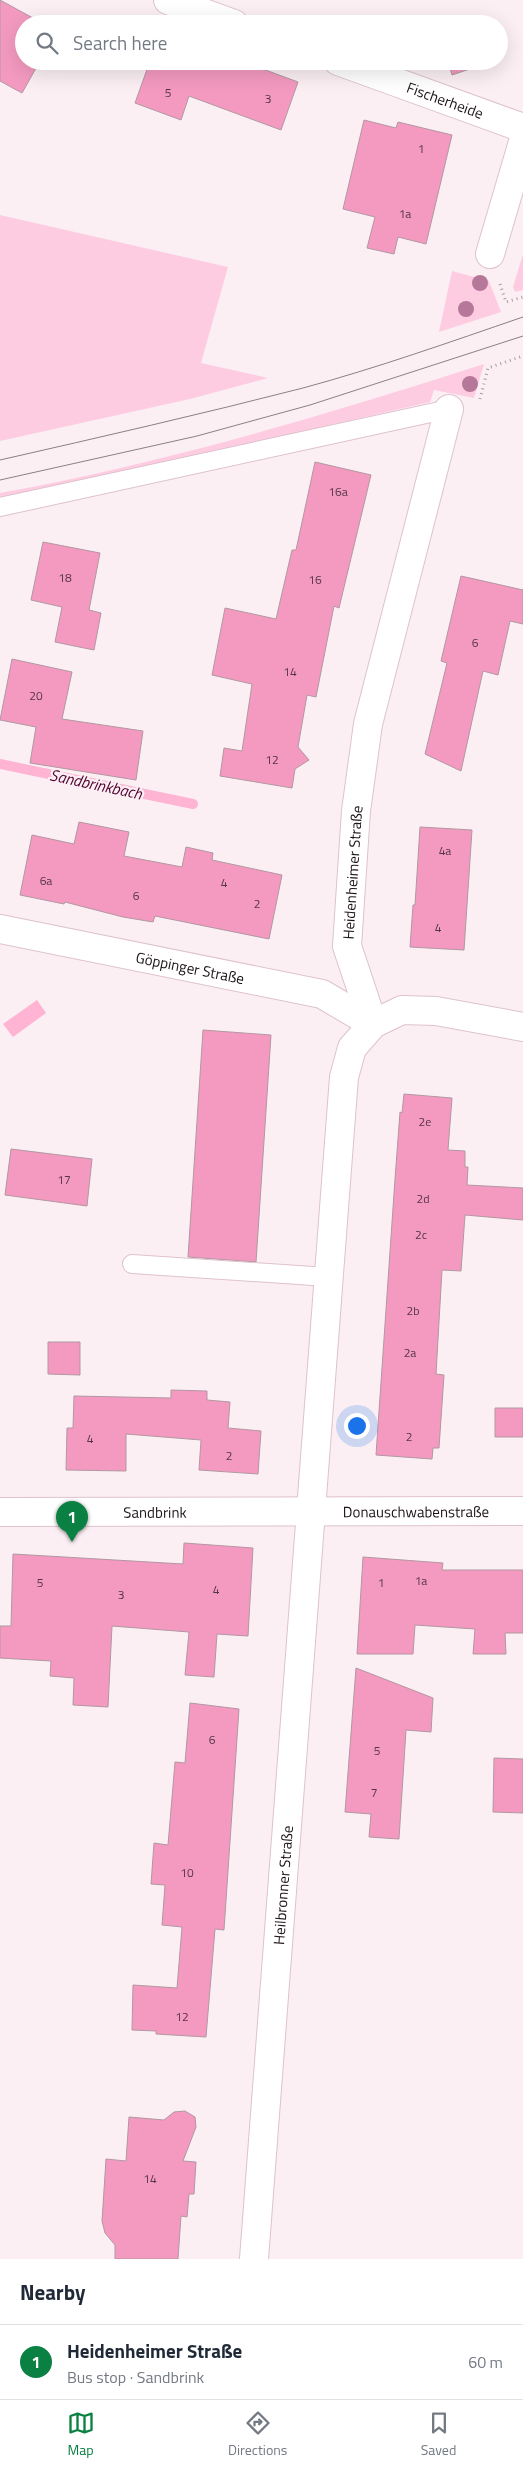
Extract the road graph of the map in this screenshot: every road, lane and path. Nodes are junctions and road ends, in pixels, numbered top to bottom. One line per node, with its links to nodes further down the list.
1 (168, 0): 2 (street)
2 (210, 7): 3 (street)
3 (221, 15)
4 (363, 70): 5 (street, Fischerheide)
5 (523, 128)
6 (523, 142): 7 (street)
7 (490, 254)
8 (523, 356): 9 (path)
9 (449, 409): 10 (lane); 12 (street, Heidenheimer Straße)
10 (0, 507)
11 (0, 929): 12 (street, Göppinger Straße)
12 (373, 1024): 13 (street); 15 (street)
13 (523, 1027)
14 (132, 1264): 15 (lane)
15 (328, 1277): 18 (street)
16 (523, 1511): 18 (street, Donauschwabenstraße)
17 (0, 1512): 18 (street, Sandbrink)
18 (310, 1512): 19 (street, Heilbronner Straße)
19 (254, 2259)

